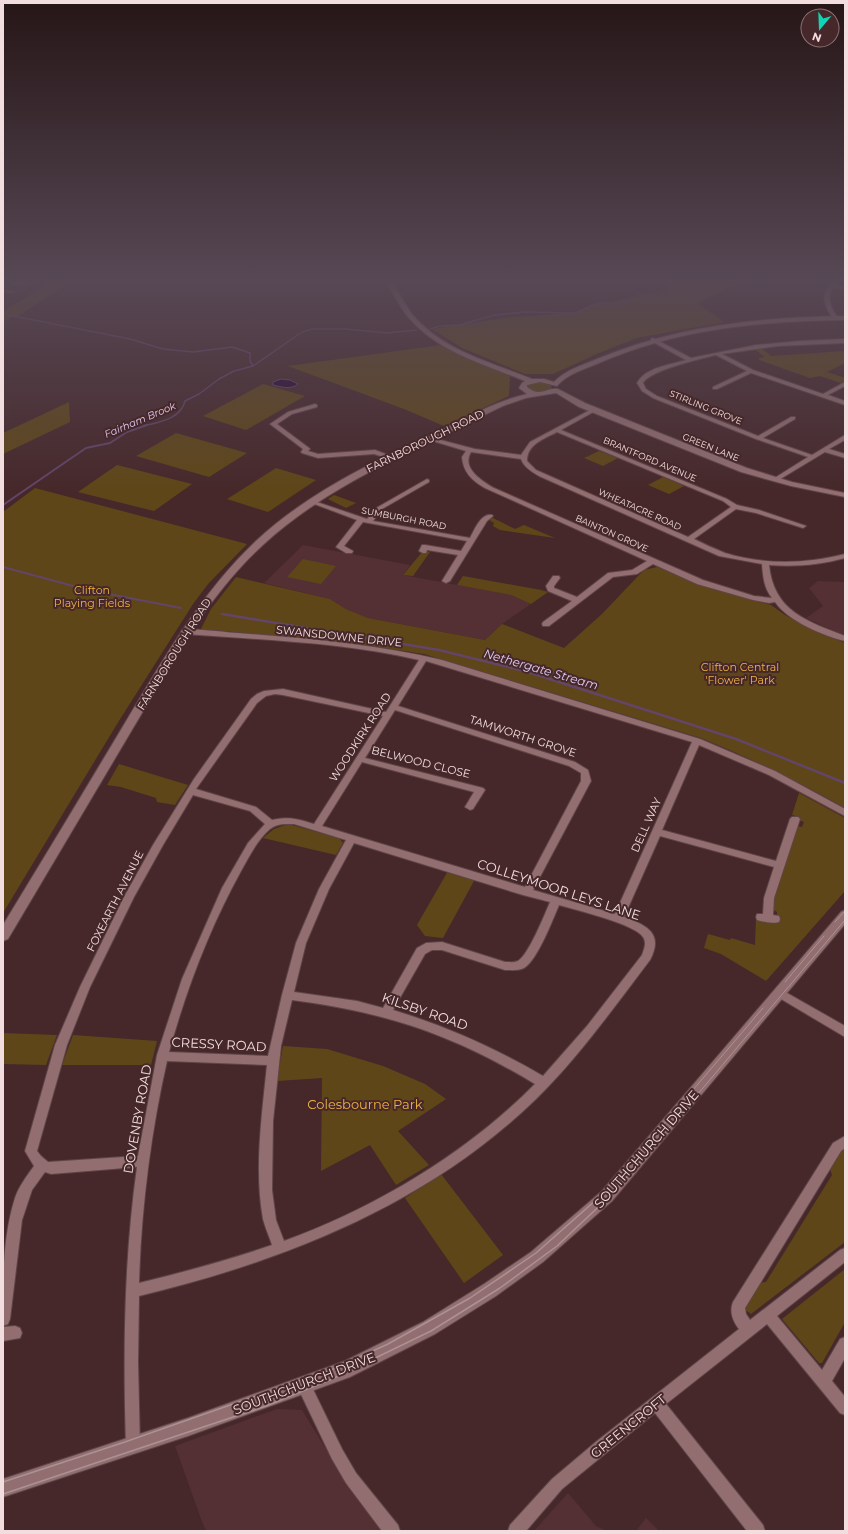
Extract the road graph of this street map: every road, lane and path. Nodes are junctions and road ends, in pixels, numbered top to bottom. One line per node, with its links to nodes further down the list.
1 (453, 350): 11 (street)
2 (622, 350): 8 (street)
3 (671, 350): 6 (street)
4 (745, 350): 5 (street, STIRLING GROVE)
5 (717, 354): 6 (street, STIRLING GROVE); 7 (street)
6 (690, 360): 25 (street, STIRLING GROVE)
7 (751, 371): 12 (street); 16 (street)
8 (571, 372): 9 (street); 13 (street)
9 (544, 381): 11 (street); 13 (street, GREEN LANE)
10 (845, 384): 16 (street)
11 (527, 385): 14 (street); 18 (street, FARNBOROUGH ROAD)
12 (707, 385)
13 (555, 387): 15 (street); 17 (street, GREEN LANE)
14 (536, 394): 15 (street); 18 (street, FARNBOROUGH ROAD)
15 (548, 394): 17 (street, GREEN LANE)
16 (823, 396): 19 (street)
17 (575, 402): 21 (street, GREEN LANE)
18 (506, 403): 26 (street, FARNBOROUGH ROAD)
19 (845, 403)
20 (315, 406): 32 (street)
21 (594, 410): 23 (street); 33 (street, GREEN LANE)
22 (784, 414): 25 (street)
23 (556, 430): 29 (street); 37 (street, BRANTFORD AVENUE)
24 (845, 436): 27 (street)
25 (758, 438): 31 (street, STIRLING GROVE)
26 (429, 439): 28 (street); 32 (street, FARNBOROUGH ROAD)
27 (824, 450): 30 (street); 31 (street)
28 (469, 451): 29 (street); 50 (street, BAINTON GROVE)
29 (523, 456): 45 (street, WHEATACRE ROAD)
30 (845, 456)
31 (813, 457): 33 (street)
32 (389, 458): 36 (street, FARNBOROUGH ROAD)
33 (775, 480): 35 (street, GREEN LANE)
34 (428, 481): 40 (street)
35 (845, 495)
36 (312, 502): 39 (street, SUMBURGH ROAD); 57 (street, FARNBOROUGH ROAD)
37 (735, 507): 43 (street, BRANTFORD AVENUE); 45 (street)
38 (490, 516): 41 (street)
39 (361, 520): 40 (street, SUMBURGH ROAD); 46 (street)
40 (368, 522): 44 (street, SUMBURGH ROAD)
41 (482, 523): 42 (street); 44 (street)
42 (491, 524)
43 (804, 526)
44 (472, 540): 48 (street)
45 (688, 540): 51 (street, WHEATACRE ROAD)
46 (349, 551)
47 (423, 551): 48 (street)
48 (463, 554): 53 (street)
49 (845, 556): 51 (street, WHEATACRE ROAD)
50 (652, 561): 54 (street); 55 (street, BAINTON GROVE)
51 (765, 563): 55 (street)
52 (556, 578): 54 (street)
53 (457, 580)
54 (577, 600): 56 (street)
55 (776, 600): 58 (street)
56 (550, 623)
57 (185, 632): 59 (street, SWANSDOWNE DRIVE); 77 (street, FARNBOROUGH ROAD)
58 (845, 640)
59 (424, 658): 60 (street, WOODKIRK ROAD); 61 (street, SWANSDOWNE DRIVE)
60 (390, 711): 62 (street, WOODKIRK ROAD); 63 (street, FOXEARTH AVENUE); 72 (street, TAMWORTH GROVE)
61 (697, 741): 65 (street, SWANSDOWNE DRIVE); 69 (street, DELL WAY)
62 (360, 759): 64 (street, BELWOOD CLOSE); 68 (street, WOODKIRK ROAD)
63 (191, 791): 67 (street); 87 (street, FOXEARTH AVENUE)
64 (470, 807)
65 (845, 813)
66 (797, 822): 71 (street)
67 (272, 824): 68 (street, COLLEYMOOR LEYS LANE); 82 (street, DOVENBY ROAD)
68 (316, 828): 70 (street, COLLEYMOOR LEYS LANE)
69 (656, 832): 71 (street); 76 (street, DELL WAY)
70 (351, 839): 72 (street, COLLEYMOOR LEYS LANE); 79 (street)
71 (779, 865): 75 (street)
72 (527, 892): 73 (street, COLLEYMOOR LEYS LANE)
73 (556, 900): 76 (street, COLLEYMOOR LEYS LANE); 80 (street)
74 (845, 916): 78 (street, SOUTHCHURCH DRIVE)
75 (768, 918)
76 (618, 919): 84 (street, COLLEYMOOR LEYS LANE)
77 (3, 936)
78 (780, 993): 81 (street); 96 (street, SOUTHCHURCH DRIVE)
79 (287, 995): 80 (street, KILSBY ROAD); 83 (street)
80 (387, 1012): 84 (street, KILSBY ROAD)
81 (845, 1032)
82 (163, 1056): 83 (street, CRESSY ROAD); 86 (street, DOVENBY ROAD)
83 (273, 1061): 88 (street)
84 (544, 1083): 88 (street, COLLEYMOOR LEYS LANE)
85 (845, 1141): 93 (street)
86 (142, 1161): 87 (street); 90 (street, DOVENBY ROAD)
87 (42, 1165): 92 (street)
88 (280, 1248): 90 (street, COLLEYMOOR LEYS LANE)
89 (845, 1254): 91 (street, GREENCROFT)
90 (132, 1291): 99 (street, DOVENBY ROAD)
91 (768, 1315): 93 (street, GREENCROFT); 95 (street)
92 (3, 1318)
93 (749, 1330): 97 (street, GREENCROFT)
94 (845, 1344): 95 (street)
95 (824, 1381): 98 (street)
96 (304, 1386): 99 (street, SOUTHCHURCH DRIVE); 101 (street)
97 (656, 1403): 102 (street, GREENCROFT); 103 (street)
98 (845, 1408)
99 (133, 1446): 100 (street, SOUTHCHURCH DRIVE)
100 (3, 1488)
101 (392, 1531)
102 (516, 1531)
103 (757, 1531)

